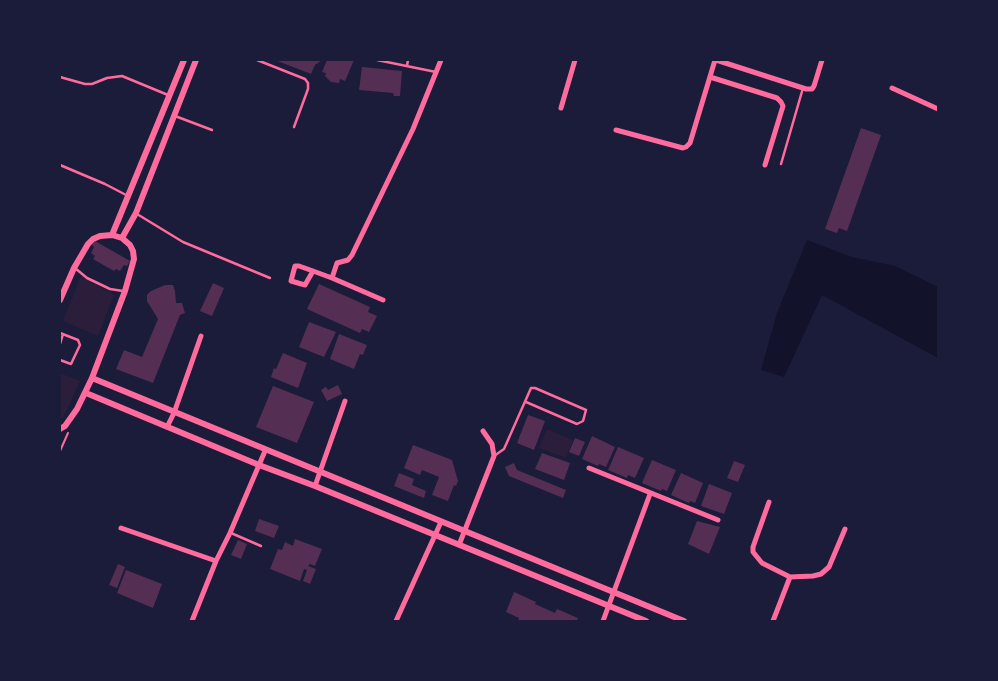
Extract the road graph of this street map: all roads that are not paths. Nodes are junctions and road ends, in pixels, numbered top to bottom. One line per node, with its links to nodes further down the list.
1 (184, 60): 16 (street)
2 (196, 60): 19 (street)
3 (257, 60): 20 (lane)
4 (377, 60): 10 (lane)
5 (408, 60): 10 (lane)
6 (441, 60): 11 (street)
7 (575, 60): 17 (street)
8 (715, 60): 13 (street); 14 (street)
9 (822, 60): 14 (street)
10 (406, 66): 11 (lane)
11 (436, 72): 33 (street)
12 (60, 77): 16 (lane)
13 (710, 77): 22 (street); 25 (street)
14 (803, 88): 23 (lane)
15 (892, 88): 18 (street)
16 (170, 95): 26 (street)
17 (561, 108)
18 (938, 109)
19 (173, 115): 21 (lane); 27 (street)
20 (294, 127)
21 (212, 130)
22 (616, 130)
23 (781, 164)
24 (60, 165): 26 (lane)
25 (765, 165)
26 (129, 197): 28 (street)
27 (136, 213): 29 (street); 32 (lane)
28 (112, 235): 29 (street); 30 (street)
29 (122, 238): 34 (street)
30 (74, 268): 34 (lane); 35 (street)
31 (313, 271): 31 (street); 33 (street)
32 (270, 278)
33 (332, 278): 36 (street)
34 (125, 291): 41 (street)
35 (60, 300)
36 (384, 300)
37 (62, 334): 39 (lane); 40 (lane)
38 (201, 336): 45 (street)
39 (60, 344)
40 (60, 360)
41 (92, 378): 42 (street); 45 (street)
42 (86, 393): 46 (street); 47 (street)
43 (344, 400): 53 (street)
44 (526, 402): 44 (lane); 50 (lane)
45 (174, 412): 46 (street); 49 (street)
46 (167, 427): 51 (street)
47 (60, 429)
48 (483, 431): 50 (street)
49 (265, 450): 51 (street); 53 (street)
50 (494, 456): 61 (street)
51 (259, 465): 54 (street); 62 (street)
52 (589, 468): 55 (street)
53 (320, 472): 54 (street); 58 (street)
54 (315, 486): 63 (street)
55 (650, 494): 57 (street); 68 (street)
56 (769, 502): 67 (street)
57 (718, 520)
58 (442, 522): 61 (street); 63 (street)
59 (121, 528): 66 (street)
60 (845, 529): 67 (street)
61 (465, 530): 64 (street); 68 (street)
62 (230, 532): 65 (lane); 66 (street)
63 (435, 535): 64 (street); 71 (street)
64 (459, 544): 69 (street)
65 (261, 546)
66 (216, 561): 70 (street)
67 (790, 577): 75 (street)
68 (614, 592): 69 (street); 74 (street)
69 (609, 606): 72 (street); 73 (street)
70 (192, 621)
71 (396, 621)
72 (603, 621)
73 (646, 621)
74 (684, 621)
75 (773, 621)

